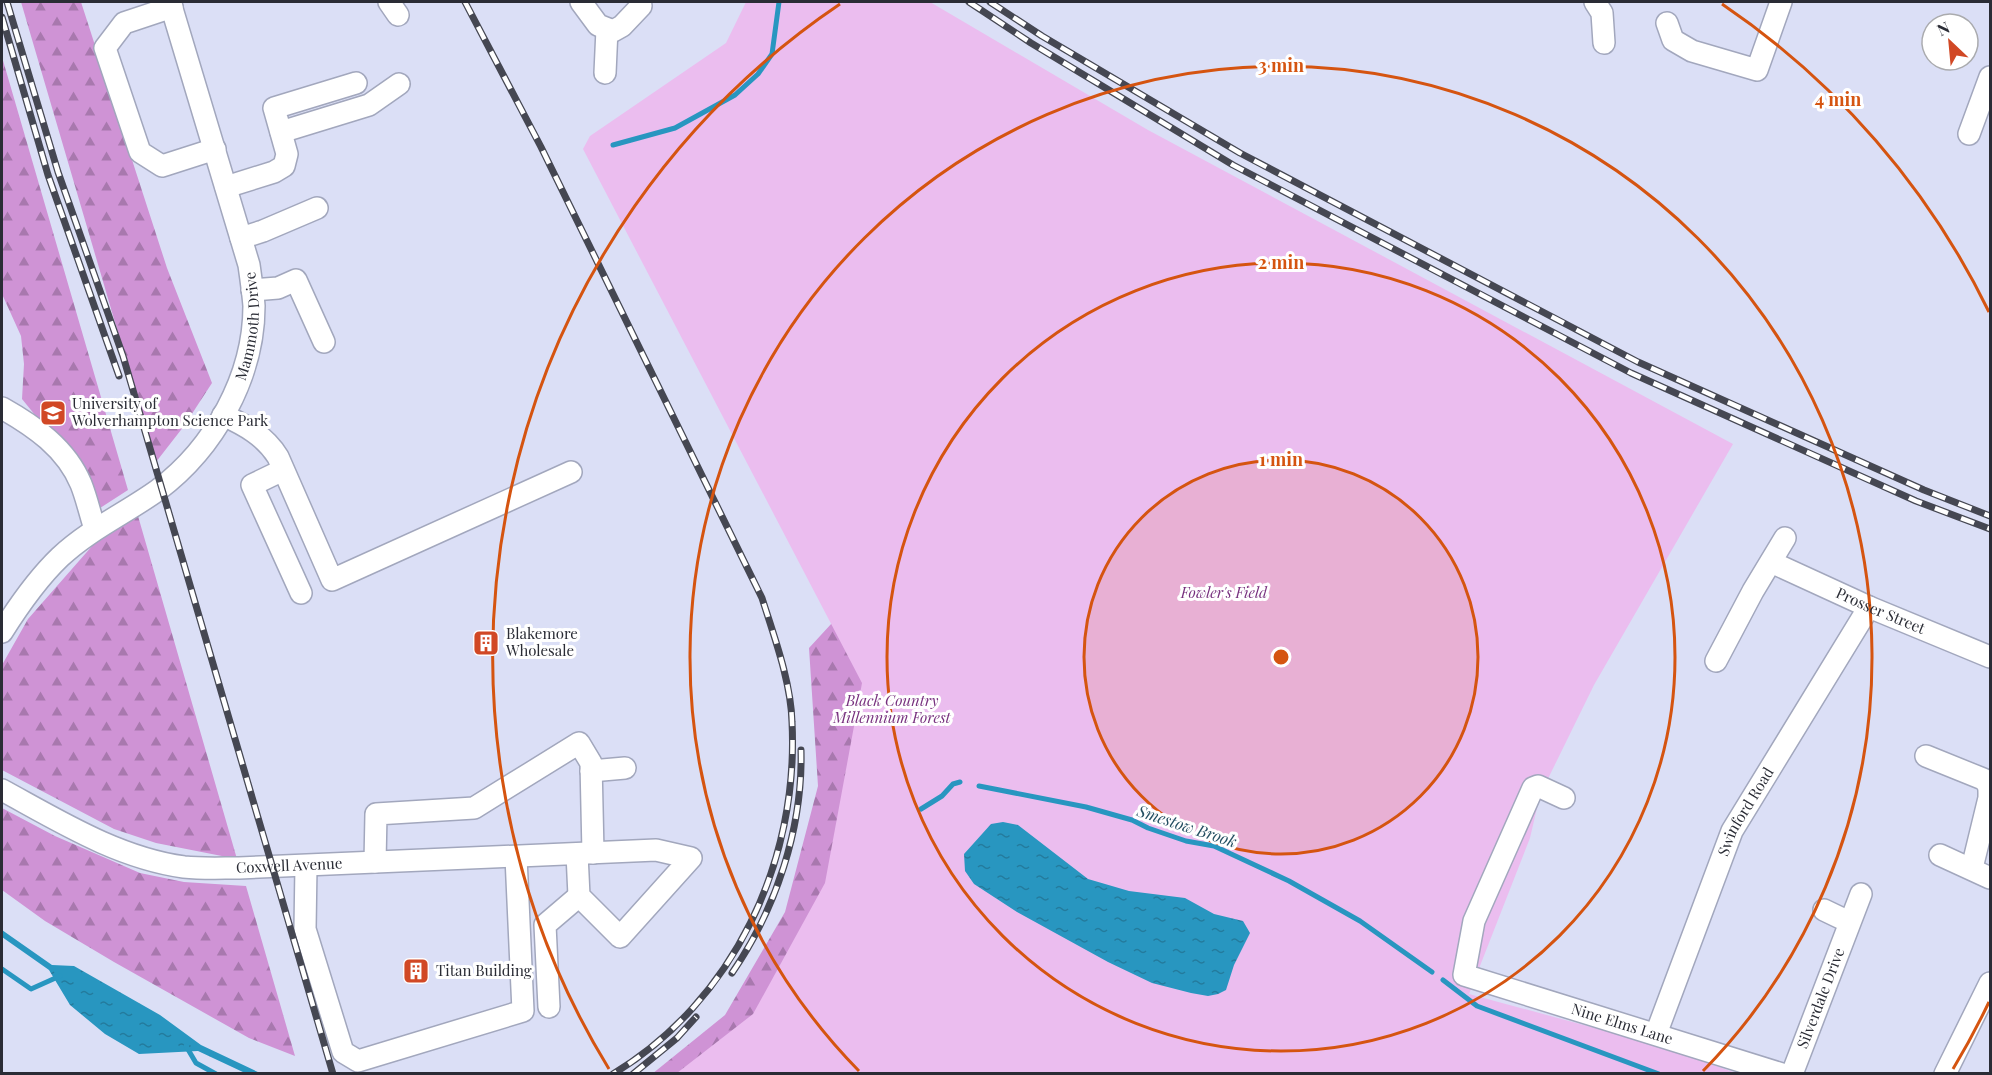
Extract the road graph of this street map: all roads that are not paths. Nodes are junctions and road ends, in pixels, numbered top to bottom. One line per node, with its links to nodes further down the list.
1 (581, 2): 7 (street)
2 (1595, 2): 8 (street)
3 (1781, 2): 6 (street)
4 (171, 4): 15 (street, Mammoth Drive); 15 (street)
5 (641, 6): 7 (street)
6 (1667, 23)
7 (607, 29): 9 (street)
8 (1604, 43)
9 (605, 73)
10 (1990, 77): 14 (street)
11 (356, 83): 13 (street)
12 (399, 84): 13 (street)
13 (281, 132): 16 (street)
14 (1969, 134)
15 (215, 149): 16 (street, Mammoth Drive)
16 (226, 187): 18 (street, Mammoth Drive)
17 (317, 208): 18 (street)
18 (241, 238): 19 (street, Mammoth Drive)
19 (252, 290): 20 (street); 22 (street, Mammoth Drive)
20 (324, 342)
21 (2, 408): 25 (street)
22 (223, 415): 23 (street); 25 (street, Mammoth Drive)
23 (283, 470): 24 (street); 28 (street)
24 (571, 472)
25 (94, 529): 30 (street, Mammoth Drive)
26 (1785, 538): 27 (street)
27 (1771, 562): 29 (street, Prosser Street); 32 (street)
28 (301, 593)
29 (1869, 608): 31 (street, Prosser Street); 51 (street, Swinford Road)
30 (2, 632)
31 (1990, 657)
32 (1716, 661)
33 (1926, 756): 43 (street)
34 (625, 768): 35 (street)
35 (592, 778): 38 (street); 41 (street)
36 (2, 790): 42 (street, Coxwell Avenue)
37 (1564, 798): 51 (street, Nine Elms Lane)
38 (585, 854): 40 (street, Coxwell Avenue); 46 (street); 46 (street, Coxwell Avenue)
39 (1940, 855): 43 (street)
40 (516, 857): 41 (street, Coxwell Avenue); 42 (street)
41 (375, 862): 42 (street, Coxwell Avenue)
42 (306, 866)
43 (1972, 868): 44 (street)
44 (1990, 878)
45 (1861, 894): 48 (street, Silverdale Drive)
46 (579, 896): 50 (street)
47 (1824, 910): 48 (street)
48 (1849, 922): 53 (street, Silverdale Drive)
49 (1990, 983): 54 (street)
50 (549, 1007)
51 (1656, 1034): 52 (street, Nine Elms Lane)
52 (1782, 1074)
53 (1792, 1074)
54 (1945, 1074)

